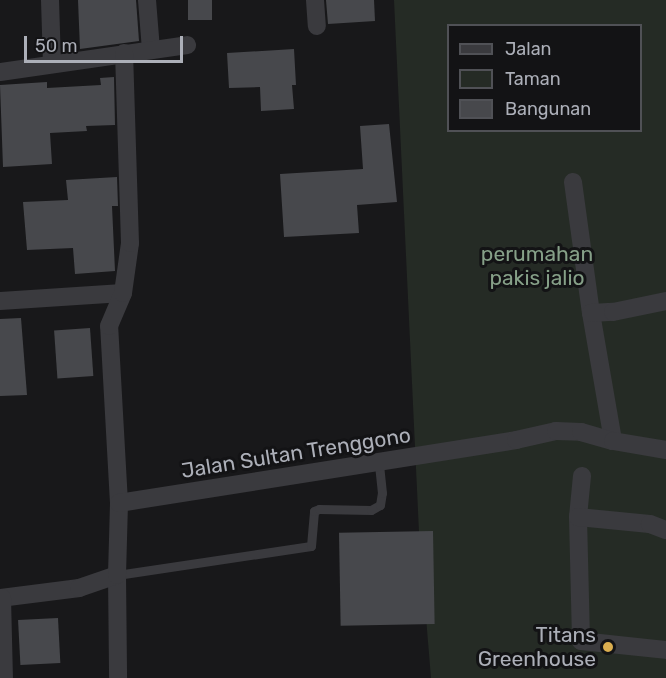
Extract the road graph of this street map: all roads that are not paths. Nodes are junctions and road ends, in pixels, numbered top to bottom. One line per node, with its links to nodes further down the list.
1 (50, 0): 8 (street)
2 (147, 0): 6 (street)
3 (315, 0): 4 (street)
4 (317, 27)
5 (187, 45): 6 (street)
6 (151, 50): 7 (street)
7 (124, 53): 8 (street); 11 (street)
8 (52, 63): 9 (street)
9 (0, 72)
10 (573, 182): 14 (street)
11 (123, 293): 12 (street); 19 (street)
12 (0, 301)
13 (666, 301): 14 (street)
14 (591, 313): 15 (street)
15 (612, 441): 16 (street, Jalan Sultan Trenggono); 17 (street, Jalan Sultan Trenggono)
16 (666, 450)
17 (379, 462): 19 (street, Jalan Sultan Trenggono); 22 (lane)
18 (582, 476): 20 (street)
19 (118, 503): 22 (street)
20 (578, 517): 21 (street); 24 (street)
21 (666, 530)
22 (117, 575): 23 (street); 26 (street)
23 (1, 598): 25 (street)
24 (666, 650)
25 (3, 678)
26 (118, 678)

